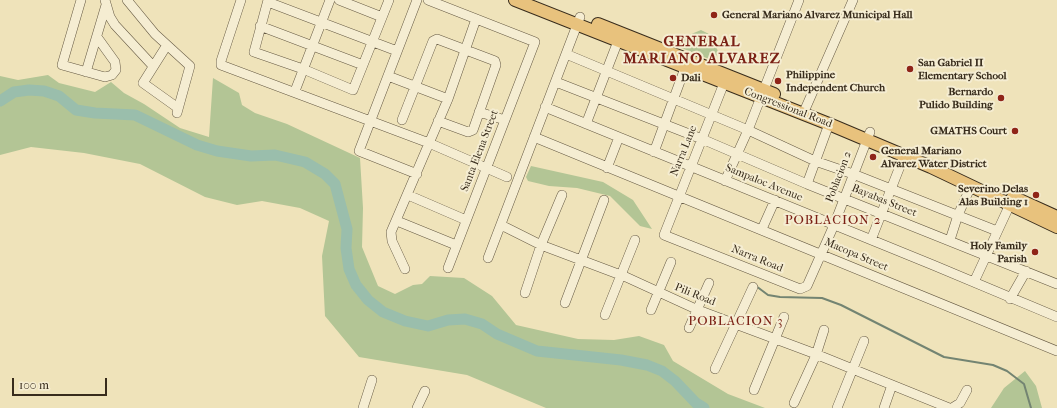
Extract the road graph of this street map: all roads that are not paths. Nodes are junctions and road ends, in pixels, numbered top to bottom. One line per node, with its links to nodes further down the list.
1 (80, 0): 33 (street)
2 (127, 0): 22 (street)
3 (241, 0): 38 (street)
4 (330, 0): 17 (street)
5 (339, 0): 14 (street)
6 (390, 0): 14 (street)
7 (417, 0): 26 (street)
8 (428, 0): 15 (street)
9 (799, 0): 39 (street)
10 (853, 0): 44 (street)
11 (268, 1): 17 (street); 18 (street)
12 (527, 1): 16 (main road, Congressional Road)
13 (105, 2): 19 (street); 29 (street)
14 (382, 18): 21 (street)
15 (476, 19): 25 (street); 48 (street, Santa Elena Street)
16 (579, 21): 20 (main road, Congressional Road); 24 (main road, Congressional Road); 27 (street)
17 (321, 22): 21 (street); 23 (street)
18 (260, 26): 23 (street); 31 (street)
19 (97, 37): 33 (street); 33 (street)
20 (618, 41): 24 (main road, Congressional Road); 32 (street)
21 (372, 42): 26 (street); 28 (street)
22 (167, 45): 29 (street); 29 (street)
23 (312, 46): 28 (street); 31 (street)
24 (643, 46): 30 (main road, Congressional Road); 35 (main road, Congressional Road)
25 (465, 50): 37 (street); 42 (street); 45 (street)
26 (397, 51): 34 (street)
27 (566, 54): 32 (street); 36 (street)
28 (363, 65): 31 (street)
29 (153, 66)
30 (685, 68): 35 (main road, Congressional Road); 41 (street)
31 (303, 69): 38 (street)
32 (607, 70): 40 (street); 41 (street)
33 (86, 72)
34 (388, 76): 37 (street); 50 (street)
35 (726, 79): 39 (main road, Congressional Road); 46 (street, Narra Lane)
36 (556, 82): 40 (street, Bayabas Street); 43 (street)
37 (415, 86): 42 (street); 47 (street)
38 (295, 91): 50 (street)
39 (763, 94): 44 (main road, Congressional Road); 54 (street)
40 (595, 97): 51 (street); 53 (street, Bayabas Street)
41 (674, 98): 46 (street); 53 (street)
42 (448, 99): 49 (street)
43 (545, 108): 51 (street, Sampaloc Avenue); 55 (street)
44 (805, 110): 52 (main road, Congressional Road); 56 (main road, Congressional Road)
45 (480, 112): 48 (street); 49 (street)
46 (711, 115): 54 (street); 58 (street, Narra Lane)
47 (402, 120)
48 (505, 120): 65 (street, Santa Elena Street)
49 (438, 121): 59 (street)
50 (371, 123): 59 (street); 67 (street)
51 (586, 124): 57 (street, Sampaloc Avenue)
52 (829, 124): 56 (main road, Congressional Road); 63 (street)
53 (664, 125): 58 (street, Bayabas Street); 60 (street)
54 (748, 130): 61 (street); 63 (street)
55 (534, 136): 66 (street, Macopa Street); 87 (street)
56 (868, 136): 62 (main road, Congressional Road); 68 (street, Poblacion 2); 80 (main road, Congressional Road)
57 (619, 137): 60 (street, Sampaloc Avenue); 66 (street)
58 (702, 138): 61 (street, Bayabas Street); 64 (street, Narra Lane)
59 (428, 143): 65 (street); 67 (street)
60 (654, 152): 64 (street, Sampaloc Avenue)
61 (737, 155): 70 (street); 71 (street, Bayabas Street)
62 (904, 156): 72 (main road, Congressional Road); 73 (street)
63 (815, 161): 68 (street); 71 (street)
64 (691, 167): 70 (street, Sampaloc Avenue); 76 (street, Narra Lane)
65 (487, 168): 69 (street); 84 (street, Santa Elena Street)
66 (607, 168): 76 (street, Macopa Street)
67 (417, 174): 74 (street)
68 (853, 174): 73 (street); 77 (street, Poblacion 2)
69 (507, 177)
70 (725, 181): 79 (street, Sampaloc Avenue)
71 (807, 184): 77 (street, Bayabas Street)
72 (971, 186): 80 (main road, Congressional Road); 82 (street)
73 (890, 189): 81 (street); 82 (street)
74 (408, 195): 84 (street); 85 (street)
75 (562, 195): 96 (street)
76 (680, 195): 89 (street, Macopa Street); 91 (street, Narra Lane)
77 (844, 198): 81 (street, Bayabas Street); 86 (street, Poblacion 2)
78 (604, 200): 100 (street)
79 (775, 200): 86 (street, Sampaloc Avenue); 89 (street)
80 (1012, 201): 83 (main road, Congressional Road); 88 (main road, Congressional Road); 90 (street)
81 (881, 213): 93 (street); 94 (street, Bayabas Street)
82 (958, 214): 90 (street); 94 (street)
83 (1057, 218)
84 (466, 220): 95 (street, Santa Elena Street)
85 (397, 221): 95 (street); 103 (street)
86 (834, 224): 93 (street, Sampaloc Avenue); 97 (street, Poblacion 2)
87 (501, 225): 96 (street, Pili Road); 99 (street)
88 (1057, 227)
89 (762, 229): 97 (street, Macopa Street)
90 (997, 231): 98 (street)
91 (664, 235): 97 (street, Narra Road)
92 (635, 240): 105 (street)
93 (871, 240): 106 (street, Sampaloc Avenue)
94 (950, 240): 98 (street, Bayabas Street)
95 (456, 245): 102 (street, Santa Elena Street)
96 (541, 245): 100 (street, Pili Road); 110 (street)
97 (821, 253): 124 (street, Macopa Street)
98 (986, 255): 104 (street, Bayabas Street); 106 (street)
99 (488, 258)
100 (582, 260): 105 (street, Pili Road); 113 (street)
101 (671, 262): 111 (street)
102 (448, 268)
103 (405, 269)
104 (1026, 271): 108 (street, Bayabas Street); 112 (street)
105 (620, 275): 111 (street, Pili Road); 116 (street)
106 (974, 282): 112 (street, Sampaloc Avenue)
107 (709, 283): 115 (street)
108 (1057, 284)
109 (753, 287): 119 (street)
110 (525, 293)
111 (658, 293): 114 (street); 115 (street, Pili Road)
112 (1010, 299): 118 (street, Sampaloc Avenue)
113 (565, 303)
114 (651, 310)
115 (698, 310): 119 (street, Pili Road); 120 (street)
116 (605, 315)
117 (784, 317): 122 (street)
118 (1057, 317)
119 (737, 325): 122 (street, Pili Road); 126 (street)
120 (689, 328)
121 (824, 330): 125 (street)
122 (776, 339): 125 (street, Pili Road); 130 (street)
123 (864, 342): 127 (street)
124 (1057, 352)
125 (816, 355): 127 (street, Pili Road); 133 (street)
126 (715, 369)
127 (854, 370): 129 (street, Pili Road); 137 (street)
128 (372, 380): 135 (street)
129 (892, 385): 134 (street, Pili Road); 138 (street)
130 (754, 390)
131 (967, 390): 140 (street)
132 (425, 391): 136 (street)
133 (794, 403)
134 (932, 405): 139 (street, Pili Road)
135 (363, 408)
136 (417, 408)
137 (837, 408)
138 (884, 408)
139 (949, 408)
140 (952, 408)

